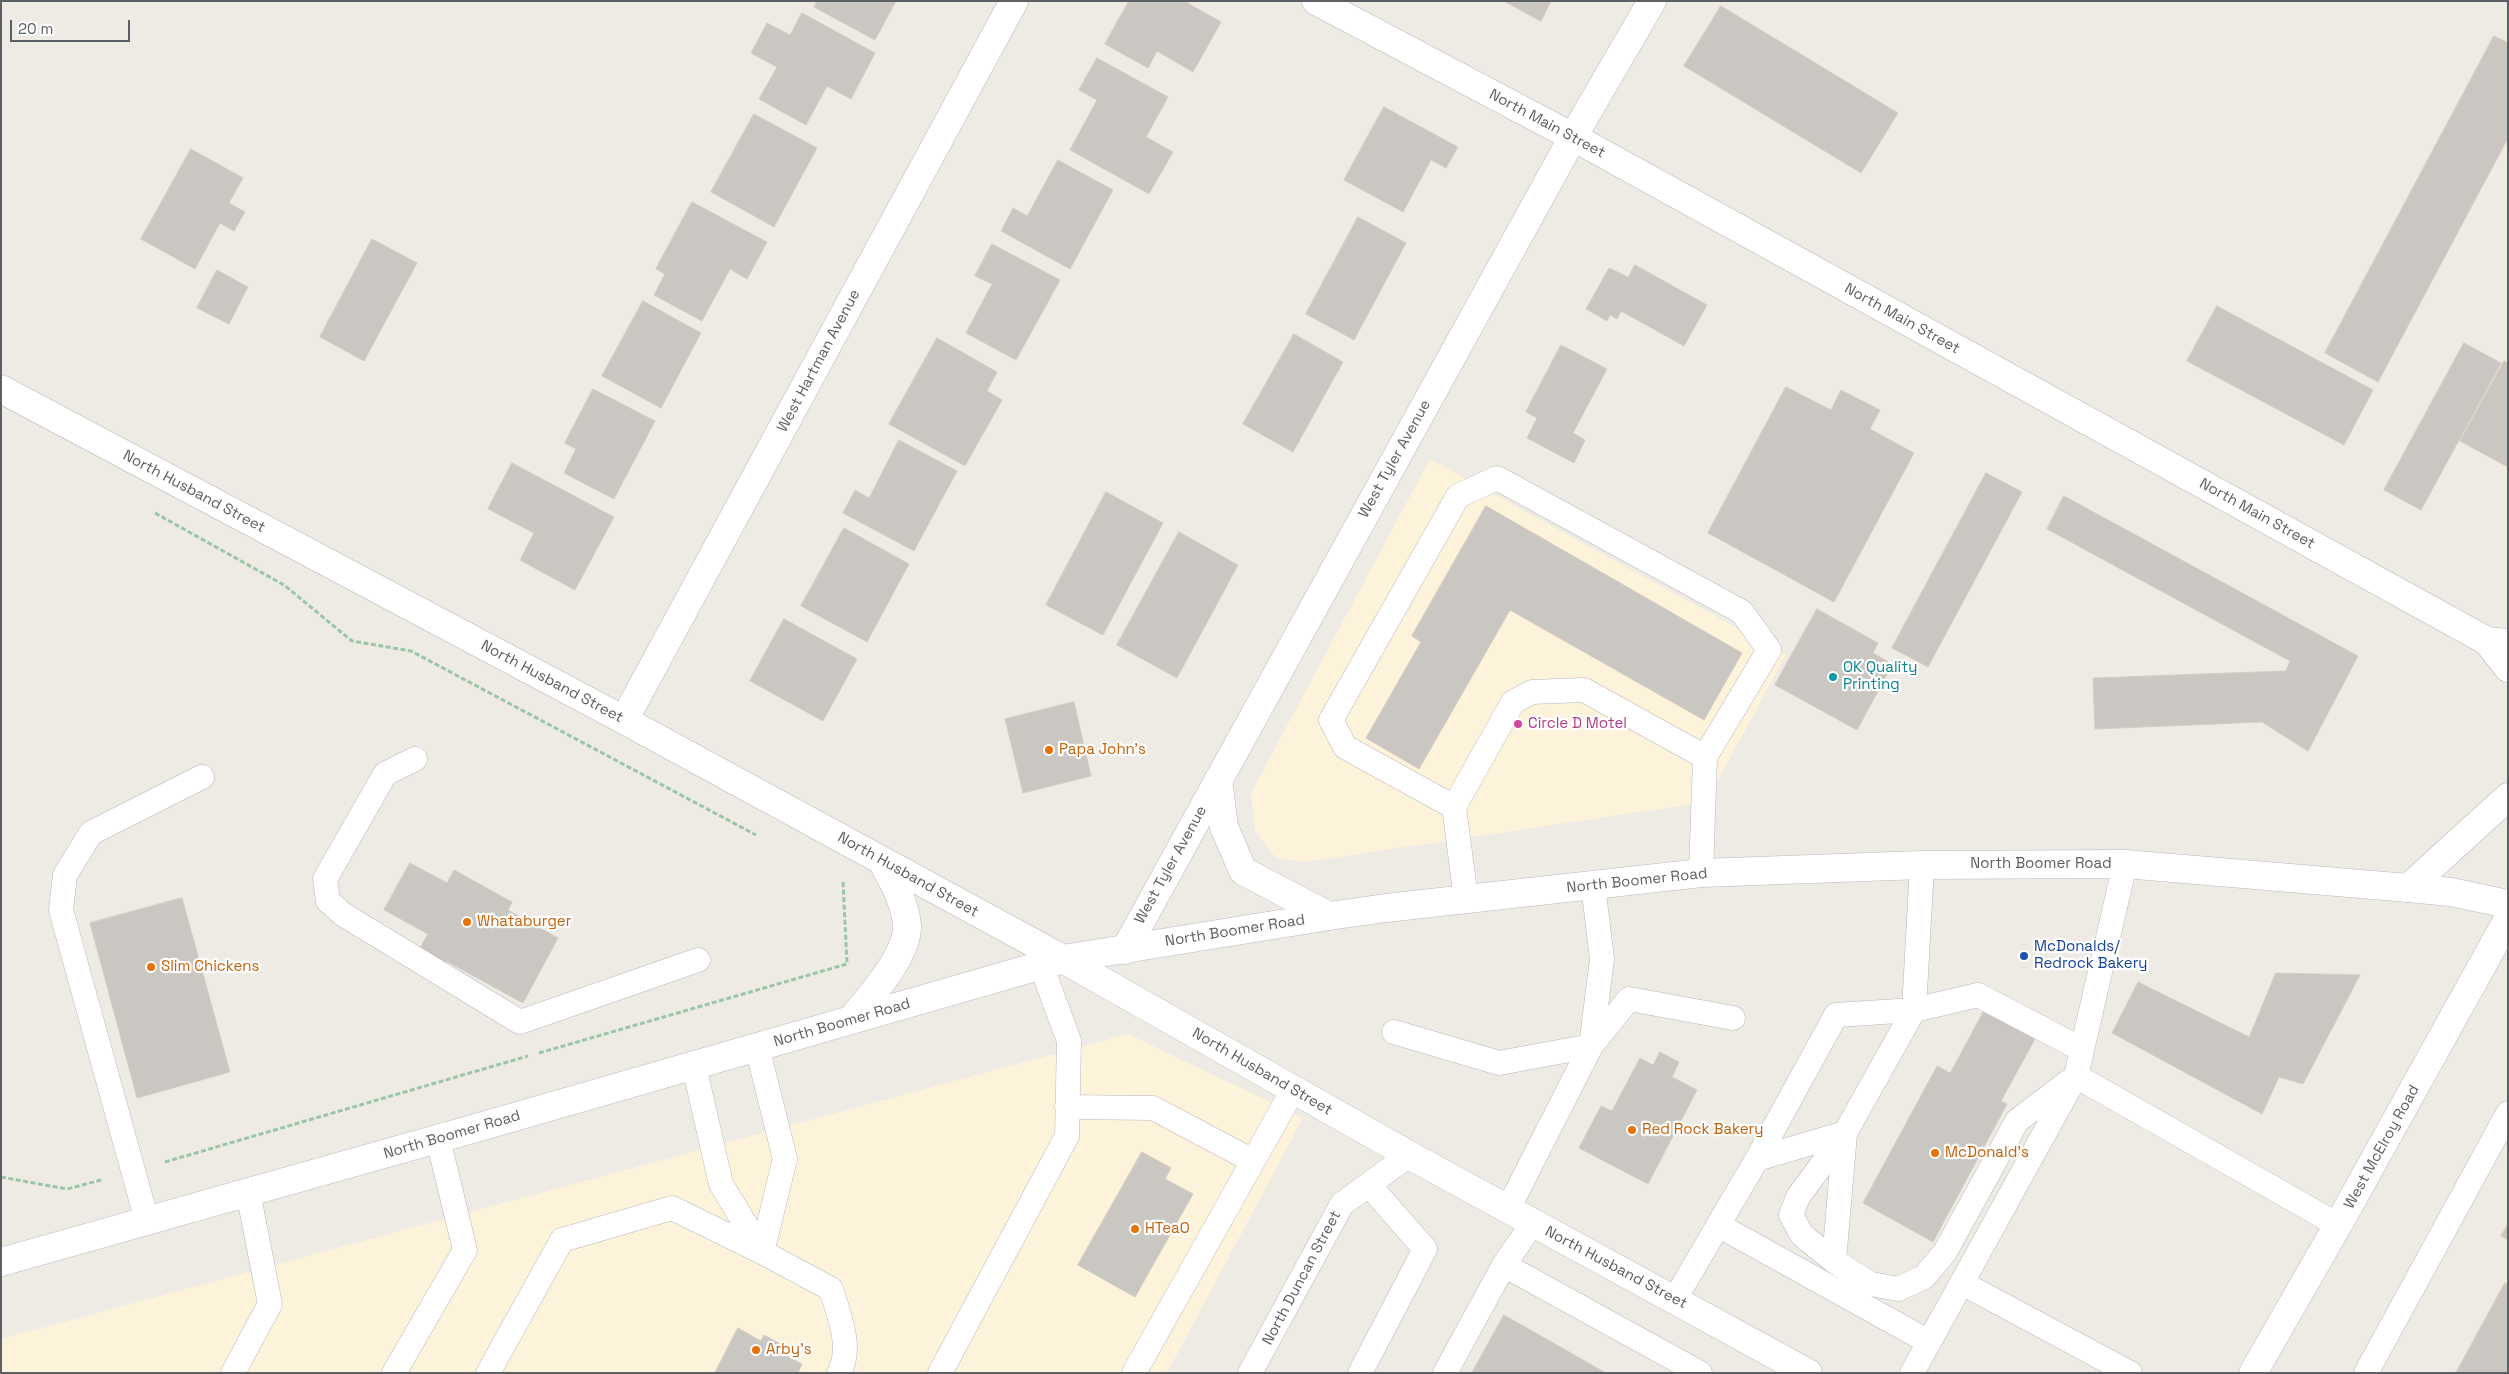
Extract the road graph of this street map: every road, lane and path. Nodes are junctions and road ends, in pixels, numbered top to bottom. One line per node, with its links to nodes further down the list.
1 (1014, 1): 9 (street, West Hartman Avenue)
2 (1316, 1): 4 (street, North Main Street)
3 (1652, 1): 4 (street, West Tyler Avenue)
4 (1573, 138): 7 (street, North Main Street); 13 (street, West Tyler Avenue)
5 (1, 389): 9 (street, North Husband Street)
6 (150, 511): 16 (path)
7 (2497, 642): 8 (street, North Main Street)
8 (2508, 668)
9 (624, 720): 17 (street, North Husband Street)
10 (1705, 757): 15 (lane); 15 (lane); 20 (lane)
11 (415, 759): 29 (lane)
12 (202, 777): 48 (lane)
13 (1218, 780): 26 (street, West Tyler Avenue); 28 (street, West Tyler Avenue)
14 (2508, 798): 23 (street)
15 (1454, 807): 24 (lane)
16 (758, 836)
17 (882, 861): 30 (street, North Husband Street); 33 (street)
18 (1922, 864): 19 (street, North Boomer Road); 20 (street, North Boomer Road); 31 (lane)
19 (2125, 864): 23 (street, North Boomer Road); 37 (lane)
20 (1700, 873): 22 (street, North Boomer Road)
21 (836, 877): 48 (path)
22 (1593, 885): 24 (street, North Boomer Road); 35 (lane)
23 (2408, 888): 25 (street, North Boomer Road)
24 (1466, 899): 26 (street, North Boomer Road)
25 (2508, 904)
26 (1330, 916): 28 (street, North Boomer Road)
27 (2508, 919): 56 (street, West McElroy Road)
28 (1125, 950): 30 (street, North Boomer Road)
29 (698, 960)
30 (1052, 962): 33 (street, North Boomer Road); 40 (street, North Husband Street); 41 (lane)
31 (1914, 1010): 37 (lane); 43 (lane); 46 (lane)
32 (1733, 1018): 35 (lane)
33 (851, 1020): 36 (street, North Boomer Road)
34 (1394, 1032): 35 (lane)
35 (1591, 1046): 52 (lane)
36 (757, 1047): 38 (street, North Boomer Road); 57 (lane)
37 (2080, 1049): 39 (lane)
38 (694, 1066): 44 (street, North Boomer Road); 57 (lane)
39 (2076, 1076): 56 (lane); 58 (lane); 61 (lane)
40 (1293, 1090): 45 (street, North Husband Street); 47 (lane)
41 (1068, 1107): 47 (lane); 70 (lane)
42 (2508, 1113): 80 (lane)
43 (1844, 1133): 46 (lane); 58 (lane); 58 (lane)
44 (438, 1139): 51 (street, North Boomer Road); 66 (lane)
45 (1409, 1155): 50 (lane, North Duncan Street); 52 (street, North Husband Street)
46 (1757, 1158): 55 (lane)
47 (1253, 1161): 71 (lane)
48 (134, 1171): 49 (path); 53 (lane)
49 (1, 1177)
50 (1369, 1185): 72 (lane, North Duncan Street); 73 (lane)
51 (248, 1192): 53 (street, North Boomer Road); 65 (lane)
52 (1508, 1209): 54 (street, North Husband Street)
53 (147, 1221): 59 (street, North Boomer Road)
54 (1532, 1224): 60 (lane); 62 (street, North Husband Street)
55 (1718, 1225): 62 (lane); 64 (lane)
56 (2338, 1225): 79 (street, West McElroy Road)
57 (762, 1252): 63 (lane); 67 (lane)
58 (1834, 1261)
59 (1, 1262)
60 (1504, 1265): 74 (lane); 75 (lane)
61 (1962, 1283): 64 (lane); 78 (lane)
62 (1675, 1299): 76 (street, North Husband Street)
63 (845, 1337): 68 (lane); 69 (lane)
64 (1929, 1342): 77 (lane)
65 (233, 1373)
66 (394, 1373)
67 (488, 1373)
68 (825, 1373)
69 (839, 1373)
70 (940, 1373)
71 (1134, 1373)
72 (1250, 1373)
73 (1360, 1373)
74 (1445, 1373)
75 (1700, 1373)
76 (1808, 1373)
77 (1912, 1373)
78 (2130, 1373)
79 (2253, 1373)
80 (2366, 1373)

